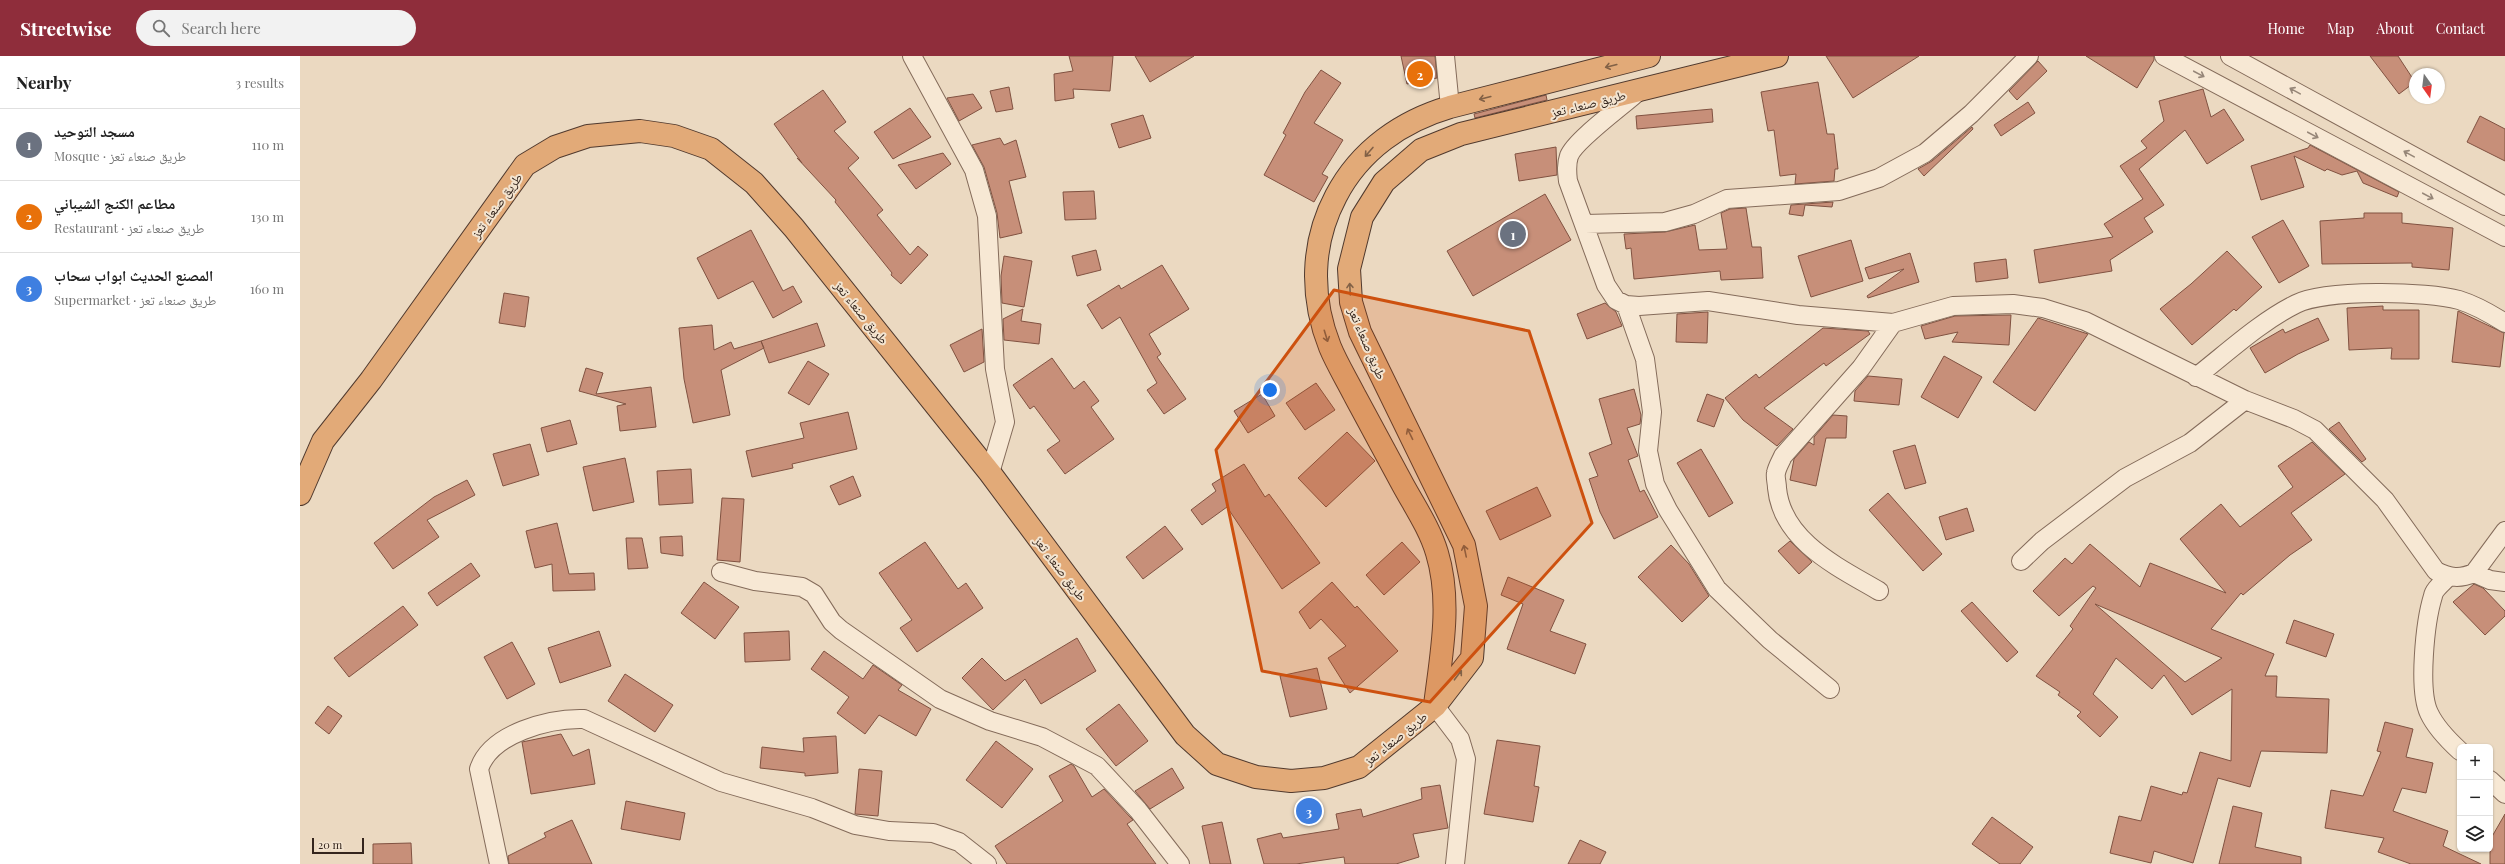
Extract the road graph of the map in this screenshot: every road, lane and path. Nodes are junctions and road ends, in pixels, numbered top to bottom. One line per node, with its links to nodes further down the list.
1 (912, 56): 18 (street)
2 (1445, 56): 9 (street)
3 (1649, 56): 9 (highway, طريق صنعاء تعز, one-way to 9)
4 (1778, 56): 8 (highway, طريق صنعاء تعز)
5 (2029, 56): 11 (street)
6 (2164, 56): 12 (street, one-way to 12)
7 (2230, 56): 10 (street, one-way to 7)
8 (1639, 91): 11 (street); 28 (highway, طريق صنعاء تعز, one-way to 8)
9 (1450, 107): 28 (highway, طريق صنعاء تعز, one-way to 28)
10 (2503, 201)
11 (1585, 224): 13 (street)
12 (2505, 237)
13 (1626, 305): 15 (street); 27 (street)
14 (2505, 323): 16 (street)
15 (1893, 324): 16 (street); 26 (street)
16 (2196, 377): 17 (street)
17 (2245, 400): 21 (street); 24 (street)
18 (990, 473): 19 (highway, طريق صنعاء تعز); 28 (highway, طريق صنعاء تعز)
19 (300, 494)
20 (2505, 531): 23 (street)
21 (2021, 561)
22 (721, 572): 34 (street)
23 (2474, 573): 24 (street); 25 (street)
24 (2448, 577): 29 (street)
25 (2505, 582)
26 (1879, 591)
27 (1830, 689)
28 (1435, 706): 35 (street)
29 (2457, 748)
30 (2493, 783): 31 (street)
31 (2505, 794)
32 (499, 864): 33 (street)
33 (987, 864)
34 (1180, 864)
35 (1455, 864)

